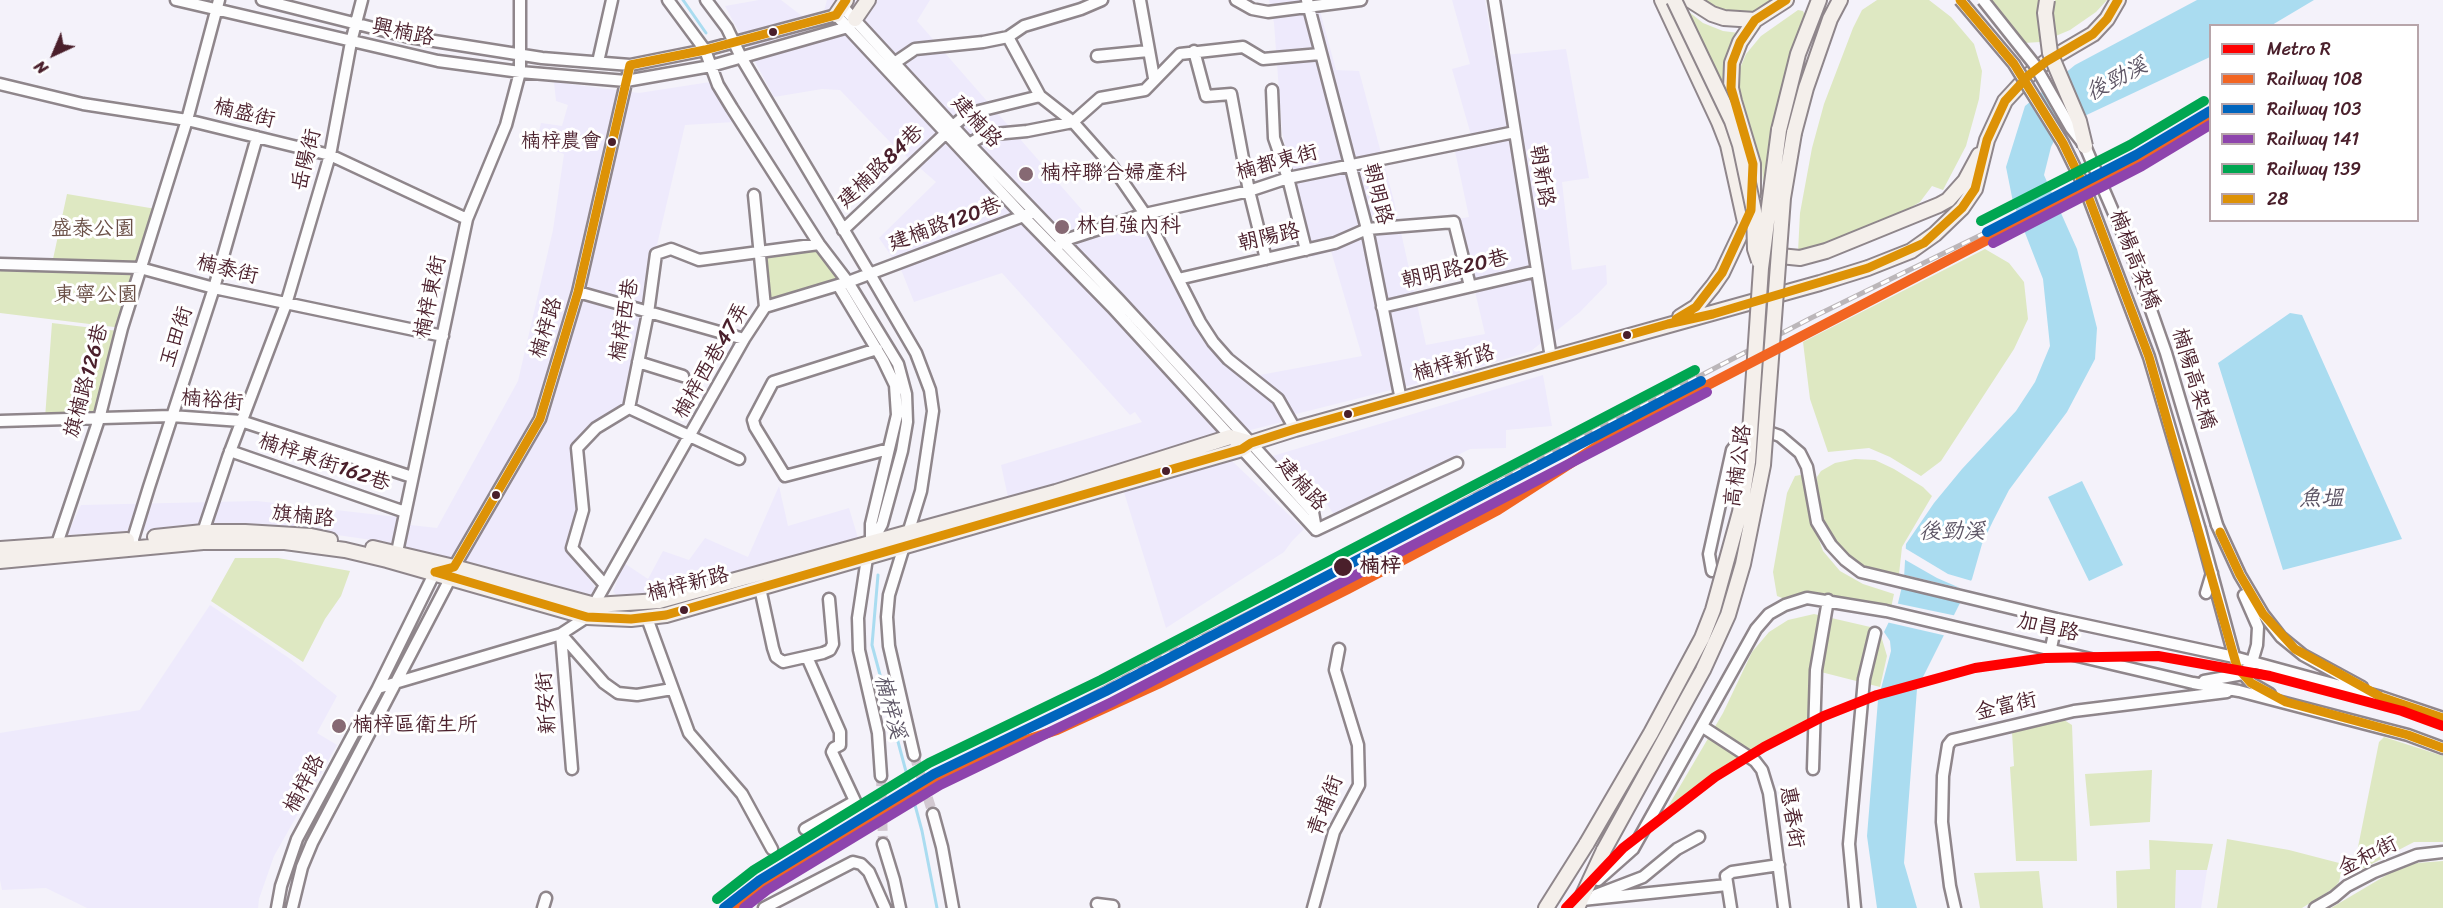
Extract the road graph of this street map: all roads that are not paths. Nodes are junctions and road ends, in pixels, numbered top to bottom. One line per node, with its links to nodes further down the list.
1 (176, 0): 25 (street, 興楠路)
2 (262, 0): 28 (street, 興楠路)
3 (362, 0): 28 (street, 岳陽街)
4 (520, 0): 37 (street, 楠梓東街)
5 (612, 0): 40 (street)
6 (668, 0): 33 (street)
7 (706, 0): 32 (street)
8 (868, 0): 29 (main road)
9 (1102, 0): 30 (street)
10 (1140, 0): 34 (street)
11 (1236, 0): 24 (street)
12 (1361, 0): 24 (street)
13 (1494, 0): 53 (street, 朝新路)
14 (1662, 0): 66 (main road)
15 (1674, 0): 76 (main road, bridge)
16 (1690, 0): 27 (main road)
17 (1786, 0): 27 (main road)
18 (1819, 0): 76 (main road, bridge)
19 (1840, 0): 164 (main road, 高楠公路, bridge)
20 (1960, 0): 123 (street, 楠楊高架橋, bridge)
21 (1983, 0): 57 (street, 楠陽高架橋, bridge)
22 (2047, 0): 57 (main road, bridge)
23 (2118, 0): 55 (main road)
24 (1308, 4): 36 (street, 朝明路)
25 (218, 5): 31 (street, 興楠路); 50 (street, 旗楠路126巷)
26 (842, 7): 29 (street, 建楠路); 32 (street, 建楠路)
27 (1755, 20): 66 (main road)
28 (356, 23): 31 (street, 岳陽街); 37 (street, 興楠路)
29 (852, 23): 39 (street); 43 (street, 建楠路)
30 (1008, 36): 43 (street); 49 (street)
31 (351, 42): 44 (street, 興楠路); 58 (street, 岳陽街)
32 (732, 42): 33 (street, 建楠路); 39 (street)
33 (705, 50): 41 (street); 42 (street)
34 (1148, 51): 38 (street); 45 (street)
35 (1194, 51): 36 (street); 45 (street); 61 (street)
36 (1320, 54): 59 (street, 朝明路)
37 (519, 55): 40 (street, 興楠路); 44 (street, 楠梓東街)
38 (1097, 56)
39 (741, 57): 42 (street); 68 (street)
40 (598, 63): 41 (street, 興楠路)
41 (630, 65): 46 (street, 楠梓路)
42 (711, 66): 46 (street); 69 (street)
43 (891, 66): 52 (street, 建楠路)
44 (520, 72): 46 (street, 興楠路); 65 (street, 楠梓東街)
45 (1154, 78): 51 (street)
46 (626, 81): 83 (street, 楠梓路)
47 (0, 84): 50 (street, 楠盛街)
48 (1272, 90): 60 (street)
49 (1040, 96): 51 (street); 52 (street, 建楠路84巷)
50 (187, 120): 54 (street, 楠盛街); 75 (street, 旗楠路126巷)
51 (1073, 122): 56 (street); 63 (street)
52 (949, 130): 56 (street, 建楠路); 68 (street, 建楠路84巷)
53 (1515, 132): 59 (street, 楠都東街); 77 (street, 朝新路)
54 (257, 137): 58 (street, 楠盛街); 82 (street, 玉田街)
55 (1987, 140): 66 (main road); 88 (main road)
56 (966, 146): 64 (street, 建楠路)
57 (2085, 146): 111 (street, 楠陽高架橋, bridge)
58 (330, 155): 65 (street, 楠盛街); 84 (street, 岳陽街)
59 (1350, 165): 60 (street, 楠都東街); 67 (street, 朝明路)
60 (1288, 178): 61 (street, 楠都東街); 71 (street)
61 (1249, 191): 63 (street, 楠都東街); 73 (street)
62 (754, 195): 72 (street)
63 (1145, 214): 70 (street, 楠都東街); 79 (street)
64 (1029, 215): 70 (street, 建楠路); 78 (street, 建楠路120巷)
65 (467, 219): 89 (street, 楠梓東街)
66 (1745, 222): 88 (main road)
67 (1367, 229): 71 (street, 朝陽路); 81 (street, 朝陽路); 85 (street, 朝明路)
68 (843, 230): 78 (street)
69 (819, 244): 72 (street); 80 (street)
70 (1059, 245): 103 (street, 建楠路); 104 (street, 建楠路)
71 (1306, 250): 73 (street, 朝陽路)
72 (761, 253): 86 (street); 87 (street, 楠梓西巷)
73 (1266, 259): 79 (street, 朝陽路)
74 (0, 264): 75 (street, 楠泰街)
75 (140, 268): 82 (street, 楠泰街); 98 (street, 旗楠路126巷)
76 (1761, 268): 173 (main road, 高楠公路, bridge)
77 (1537, 271): 81 (street, 朝明路20巷); 92 (street, 朝新路)
78 (870, 274): 80 (street, 楠梓西巷47弄); 113 (street)
79 (1178, 279): 101 (street)
80 (843, 284): 86 (street, 楠梓西巷47弄); 91 (street); 117 (street)
81 (1470, 286): 85 (street, 朝明路20巷)
82 (214, 288): 84 (street, 楠泰街); 97 (street, 玉田街)
83 (578, 292): 87 (street); 121 (street, 楠梓路)
84 (286, 304): 89 (street, 楠泰街); 100 (street, 岳陽街)
85 (1382, 306): 95 (street, 朝明路)
86 (765, 307): 90 (street, 楠梓西巷47弄)
87 (648, 313): 90 (street); 93 (street, 楠梓西巷)
88 (1668, 324): 92 (main road, 楠梓新路)
89 (443, 336): 109 (street, 楠梓東街)
90 (744, 339): 102 (street, 楠梓西巷47弄)
91 (877, 349): 105 (street); 105 (street)
92 (1551, 358): 95 (main road, 楠梓新路)
93 (638, 362): 94 (street); 96 (street, 楠梓西巷)
94 (683, 376)
95 (1401, 400): 101 (main road, 楠梓新路)
96 (629, 408): 102 (street); 124 (street)
97 (171, 416): 98 (street, 楠裕街); 100 (street, 楠裕街); 114 (street, 玉田街)
98 (99, 418): 99 (street, 楠裕街); 116 (street, 旗楠路126巷)
99 (0, 421)
100 (241, 421): 106 (street, 岳陽街); 109 (street, 楠裕街)
101 (1295, 429): 104 (main road, 楠梓新路)
102 (690, 437): 107 (street); 124 (street)
103 (1230, 437): 104 (main road); 113 (main road)
104 (1247, 446): 108 (street, 建楠路); 113 (main road, 楠梓新路)
105 (889, 449): 117 (street)
106 (230, 451): 110 (street, 楠梓東街162巷); 112 (street, 岳陽街)
107 (739, 459)
108 (1457, 463)
109 (412, 477): 110 (street, 楠梓東街)
110 (405, 512): 118 (street, 楠梓東街)
111 (2217, 525): 138 (street); 145 (street)
112 (203, 537): 114 (main road, 旗楠路); 118 (main road, 旗楠路); 122 (main road, 旗楠路)
113 (900, 541): 117 (main road); 150 (street)
114 (134, 544): 116 (main road, 旗楠路)
115 (0, 549): 116 (main road, 旗楠路)
116 (56, 550): 119 (main road, 旗楠路)
117 (871, 550): 125 (main road, 楠梓新路); 129 (main road, 楠梓新路); 153 (street)
118 (397, 552): 121 (main road, 旗楠路)
119 (0, 561)
120 (1712, 571): 131 (street, 加昌路)
121 (453, 572): 122 (main road, 旗楠路); 129 (main road, 旗楠路); 141 (street, 楠梓路)
122 (435, 573): 142 (street, 楠梓路)
123 (2212, 573): 126 (street); 137 (street, 楠楊高架橋)
124 (605, 585): 129 (street)
125 (760, 588): 130 (main road, 楠梓新路); 136 (street)
126 (2206, 593)
127 (829, 599): 136 (street)
128 (1828, 600): 134 (street, 加昌路); 148 (street); 152 (street)
129 (592, 611): 130 (main road, 楠梓新路); 133 (street, 楠梓新路)
130 (646, 618): 143 (street)
131 (2057, 619): 134 (street); 137 (street, 加昌路)
132 (1875, 633): 176 (street)
133 (561, 634): 141 (street, 楠梓新路); 143 (street); 151 (street, 新安街)
134 (2051, 648): 140 (street, 加昌路)
135 (1339, 649): 172 (street, 青埔街)
136 (807, 657): 155 (street)
137 (2234, 657): 138 (street, 加昌路); 139 (street, 楠楊高架橋)
138 (2252, 662): 139 (street); 145 (street, 加昌路)
139 (2243, 675): 140 (street); 146 (street)
140 (2193, 683): 144 (street, 加昌路)
141 (395, 684): 142 (street, 楠梓新路); 168 (street, 楠梓路)
142 (378, 688): 167 (street, 楠梓路)
143 (672, 689): 158 (street)
144 (2239, 691): 146 (street, 加昌路); 177 (street, 金富街)
145 (2381, 697): 147 (street, 加昌路)
146 (2286, 702): 149 (street, 加昌路)
147 (2443, 718)
148 (1703, 727): 160 (street, 惠春街); 161 (street)
149 (2443, 747)
150 (914, 755)
151 (572, 769)
152 (1813, 769)
153 (881, 776)
154 (933, 814): 171 (street)
155 (805, 829)
156 (1699, 837): 164 (street)
157 (883, 844): 170 (street)
158 (772, 849)
159 (2443, 852): 178 (street, 金和街)
160 (1779, 866): 162 (street); 175 (street, 惠春街)
161 (1598, 880)
162 (1727, 885): 164 (street); 174 (street)
163 (1096, 904): 166 (street)
164 (1579, 904)
165 (769, 906): 169 (street)
166 (1113, 906)
167 (277, 908)
168 (292, 908)
169 (885, 908)
170 (900, 908)
171 (953, 908)
172 (1313, 908)
173 (1546, 908)
174 (1731, 908)
175 (1784, 908)
176 (1855, 908)
177 (1955, 908)
178 (2315, 908)

